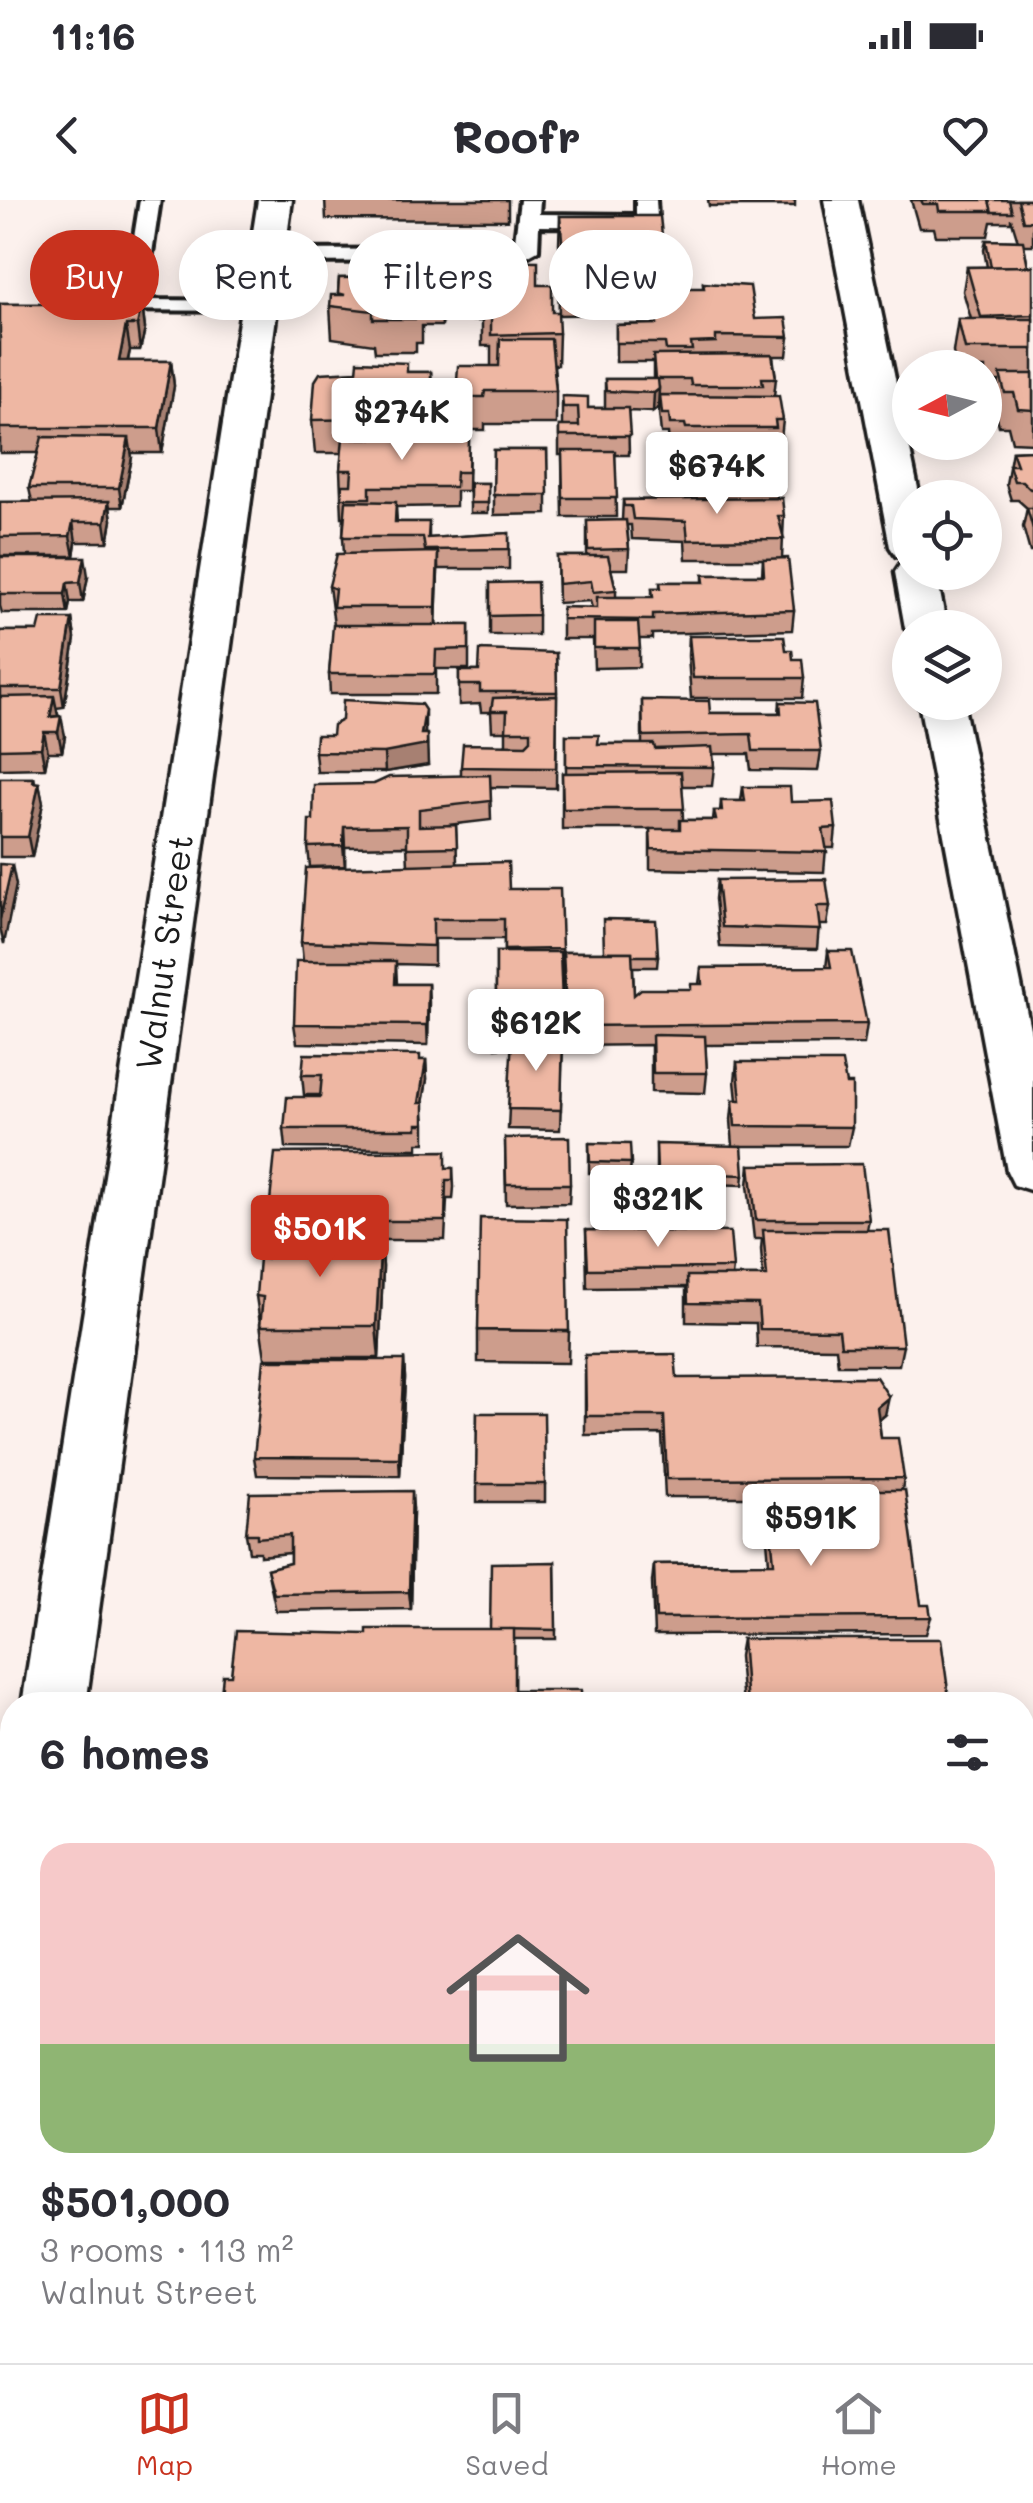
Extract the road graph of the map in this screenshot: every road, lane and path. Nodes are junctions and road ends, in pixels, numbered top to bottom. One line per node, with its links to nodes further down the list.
1 (150, 200): 6 (lane)
2 (274, 200): 7 (street, Walnut Street)
3 (646, 200): 5 (lane)
4 (840, 200): 10 (street)
5 (530, 210): 8 (lane)
6 (145, 230)
7 (270, 230)
8 (328, 256)
9 (256, 320): 13 (street, Walnut Street)
10 (896, 480)
11 (944, 720): 12 (street)
12 (1033, 1172)
13 (56, 1692)

